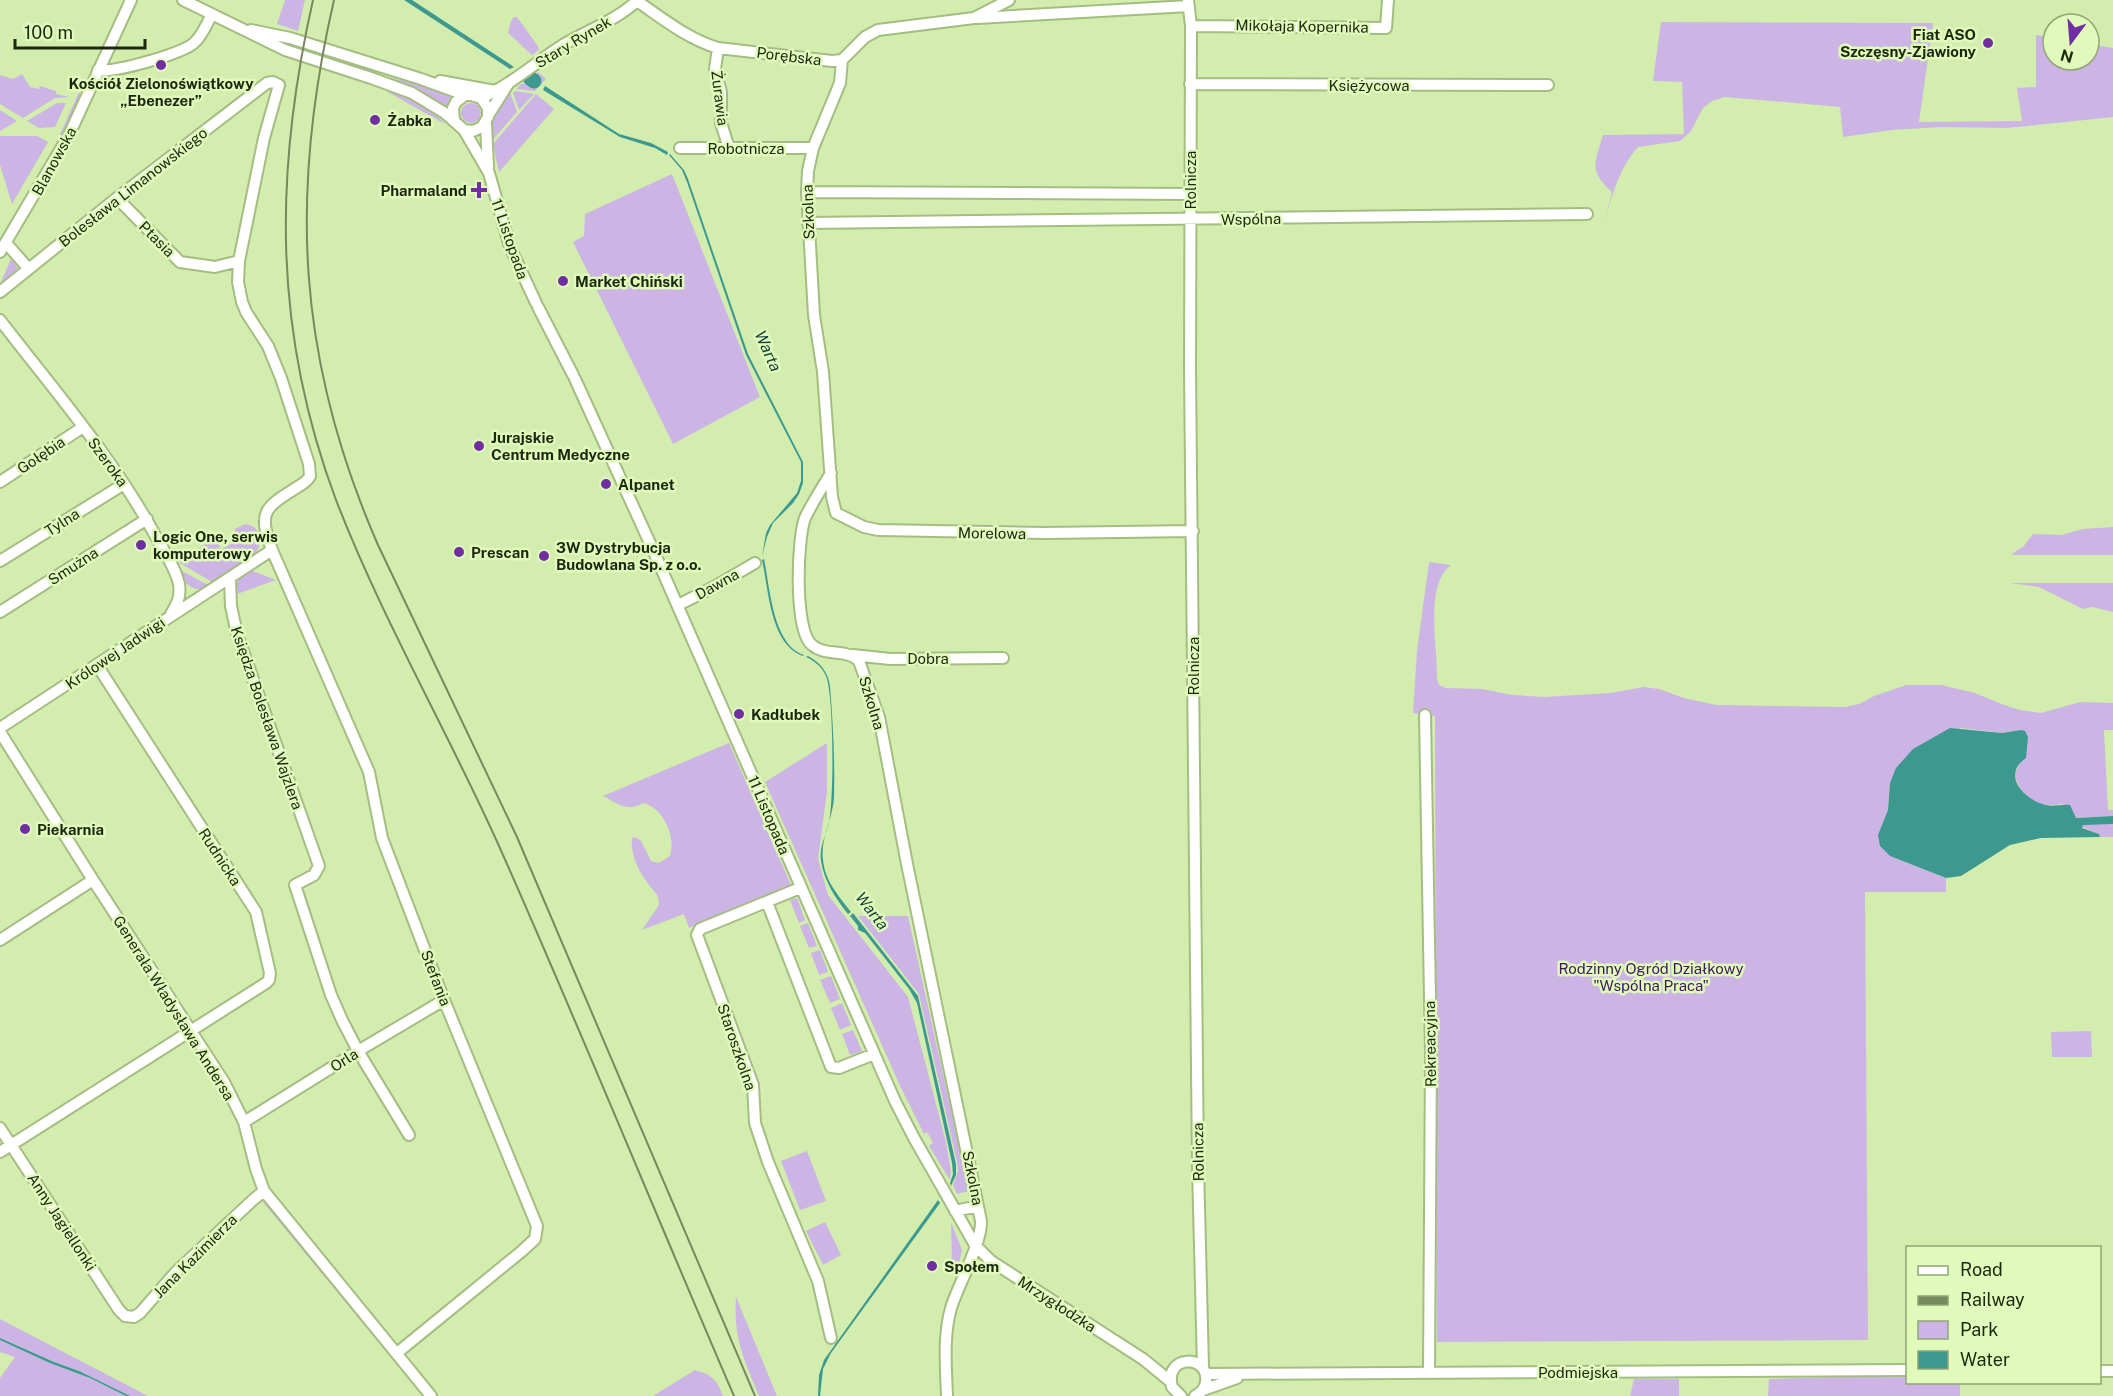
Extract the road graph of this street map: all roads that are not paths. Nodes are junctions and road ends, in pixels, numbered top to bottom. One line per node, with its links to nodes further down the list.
1 (183, 0): 8 (street)
2 (192, 0): 8 (street)
3 (1388, 0): 11 (street, Mikołaja Kopernika)
4 (638, 1): 13 (street, Porębska); 19 (street, Stary Rynek)
5 (1003, 1): 10 (street, Porębska)
6 (129, 2): 16 (street, Blanowska)
7 (1189, 3): 10 (street); 11 (street, Rolnicza)
8 (202, 4): 9 (street)
9 (212, 14): 12 (street); 16 (street)
10 (974, 18): 14 (street, Porębska)
11 (1191, 26): 20 (street, Rolnicza)
12 (244, 29): 15 (street); 18 (street)
13 (718, 48): 14 (street, Porębska); 29 (street, Żurawia)
14 (842, 60): 30 (street, Szkolna)
15 (383, 68): 17 (street); 18 (street)
16 (98, 70): 38 (street, Blanowska)
17 (421, 79): 22 (street); 23 (street)
18 (379, 80): 26 (street)
19 (511, 82): 22 (street, Stary Rynek); 25 (street, Stary Rynek)
20 (1190, 84): 21 (street, Księżycowa); 33 (street, Rolnicza)
21 (1548, 85)
22 (495, 91): 24 (street, Stary Rynek)
23 (465, 95): 24 (street); 26 (street)
24 (482, 98): 25 (street)
25 (487, 118): 27 (street); 31 (street, 11 Listopada)
26 (454, 120): 27 (street)
27 (464, 130): 31 (street, 11 Listopada)
28 (680, 148): 29 (street, Robotnicza)
29 (729, 148): 30 (street, Robotnicza)
30 (813, 148): 32 (street, Szkolna)
31 (489, 173): 53 (street, 11 Listopada)
32 (807, 192): 33 (street); 37 (street, Szkolna)
33 (1190, 194): 36 (street, Rolnicza)
34 (117, 198): 39 (street, Ptasia); 39 (street, Bolesława Limanowskiego); 40 (street, Bolesława Limanowskiego)
35 (1587, 214): 36 (street, Wspólna)
36 (1190, 220): 37 (street, Wspólna); 48 (street, Rolnicza)
37 (808, 223): 44 (street, Szkolna)
38 (3, 247): 40 (street)
39 (239, 261): 49 (street)
40 (28, 268): 41 (street, Bolesława Limanowskiego)
41 (0, 292)
42 (0, 320): 43 (street, Szeroka)
43 (83, 428): 45 (street, Gołębia); 46 (street, Szeroka)
44 (831, 473): 48 (street, Morelowa); 56 (street)
45 (0, 482)
46 (124, 484): 47 (street, Szeroka); 50 (street, Tylna)
47 (147, 519): 54 (street, Smużna); 55 (street, Szeroka)
48 (1193, 531): 79 (street, Rolnicza)
49 (272, 550): 52 (street); 65 (street, Stefania)
50 (0, 561)
51 (755, 563): 53 (street, Dawna)
52 (230, 579): 55 (street, Królowej Jadwigi); 67 (street, Księdza Bolesława Wajzlera)
53 (678, 605): 62 (street, 11 Listopada)
54 (0, 612)
55 (169, 617): 58 (street, Królowej Jadwigi)
56 (853, 655): 57 (street, Dobra); 76 (street, Szkolna)
57 (1003, 658)
58 (97, 665): 60 (street, Królowej Jadwigi); 66 (street, Rudnicka)
59 (1425, 715): 87 (street, Rekreacyjna)
60 (0, 730): 61 (street, Generała Władysława Andersa)
61 (93, 880): 64 (street); 66 (street, Generała Władysława Andersa)
62 (800, 888): 63 (street, Staroszkolna); 68 (street, 11 Listopada)
63 (767, 902): 68 (street); 80 (street, Staroszkolna)
64 (0, 940)
65 (444, 1000): 67 (street, Orla); 81 (street, Stefania)
66 (192, 1031): 69 (street, Generała Władysława Andersa); 72 (street)
67 (358, 1051): 69 (street, Orla); 71 (street, Księdza Bolesława Wajzlera)
68 (874, 1054): 75 (street, 11 Listopada)
69 (244, 1122): 74 (street, Generała Władysława Andersa)
70 (0, 1128): 72 (street, Anny Jagiellonki)
71 (410, 1135)
72 (11, 1145): 73 (street); 78 (street, Anny Jagiellonki)
73 (0, 1152)
74 (264, 1191): 78 (street, Jana Kazimierza); 81 (street, Generała Władysława Andersa)
75 (953, 1206): 76 (street); 77 (street, 11 Listopada)
76 (978, 1206): 77 (street, Szkolna)
77 (975, 1245): 82 (street, Mrzygłodzka); 92 (street, Szkolna)
78 (125, 1316)
79 (1202, 1332): 83 (street, Rolnicza); 86 (street, Rolnicza)
80 (831, 1338)
81 (397, 1353): 91 (street, Generała Władysława Andersa)
82 (1143, 1359): 84 (street, Mrzygłodzka); 89 (street, Mrzygłodzka)
83 (1190, 1361): 84 (street); 86 (street)
84 (1177, 1364): 89 (street)
85 (1906, 1370): 87 (street, Podmiejska)
86 (1204, 1371): 88 (street, Podmiejska); 90 (street, Rolnicza)
87 (1429, 1373): 88 (street, Podmiejska)
88 (1248, 1375): 90 (street, Podmiejska)
89 (1170, 1381): 93 (street, Mrzygłodzka)
90 (1200, 1394)
91 (431, 1396)
92 (947, 1396)
93 (1181, 1396)

